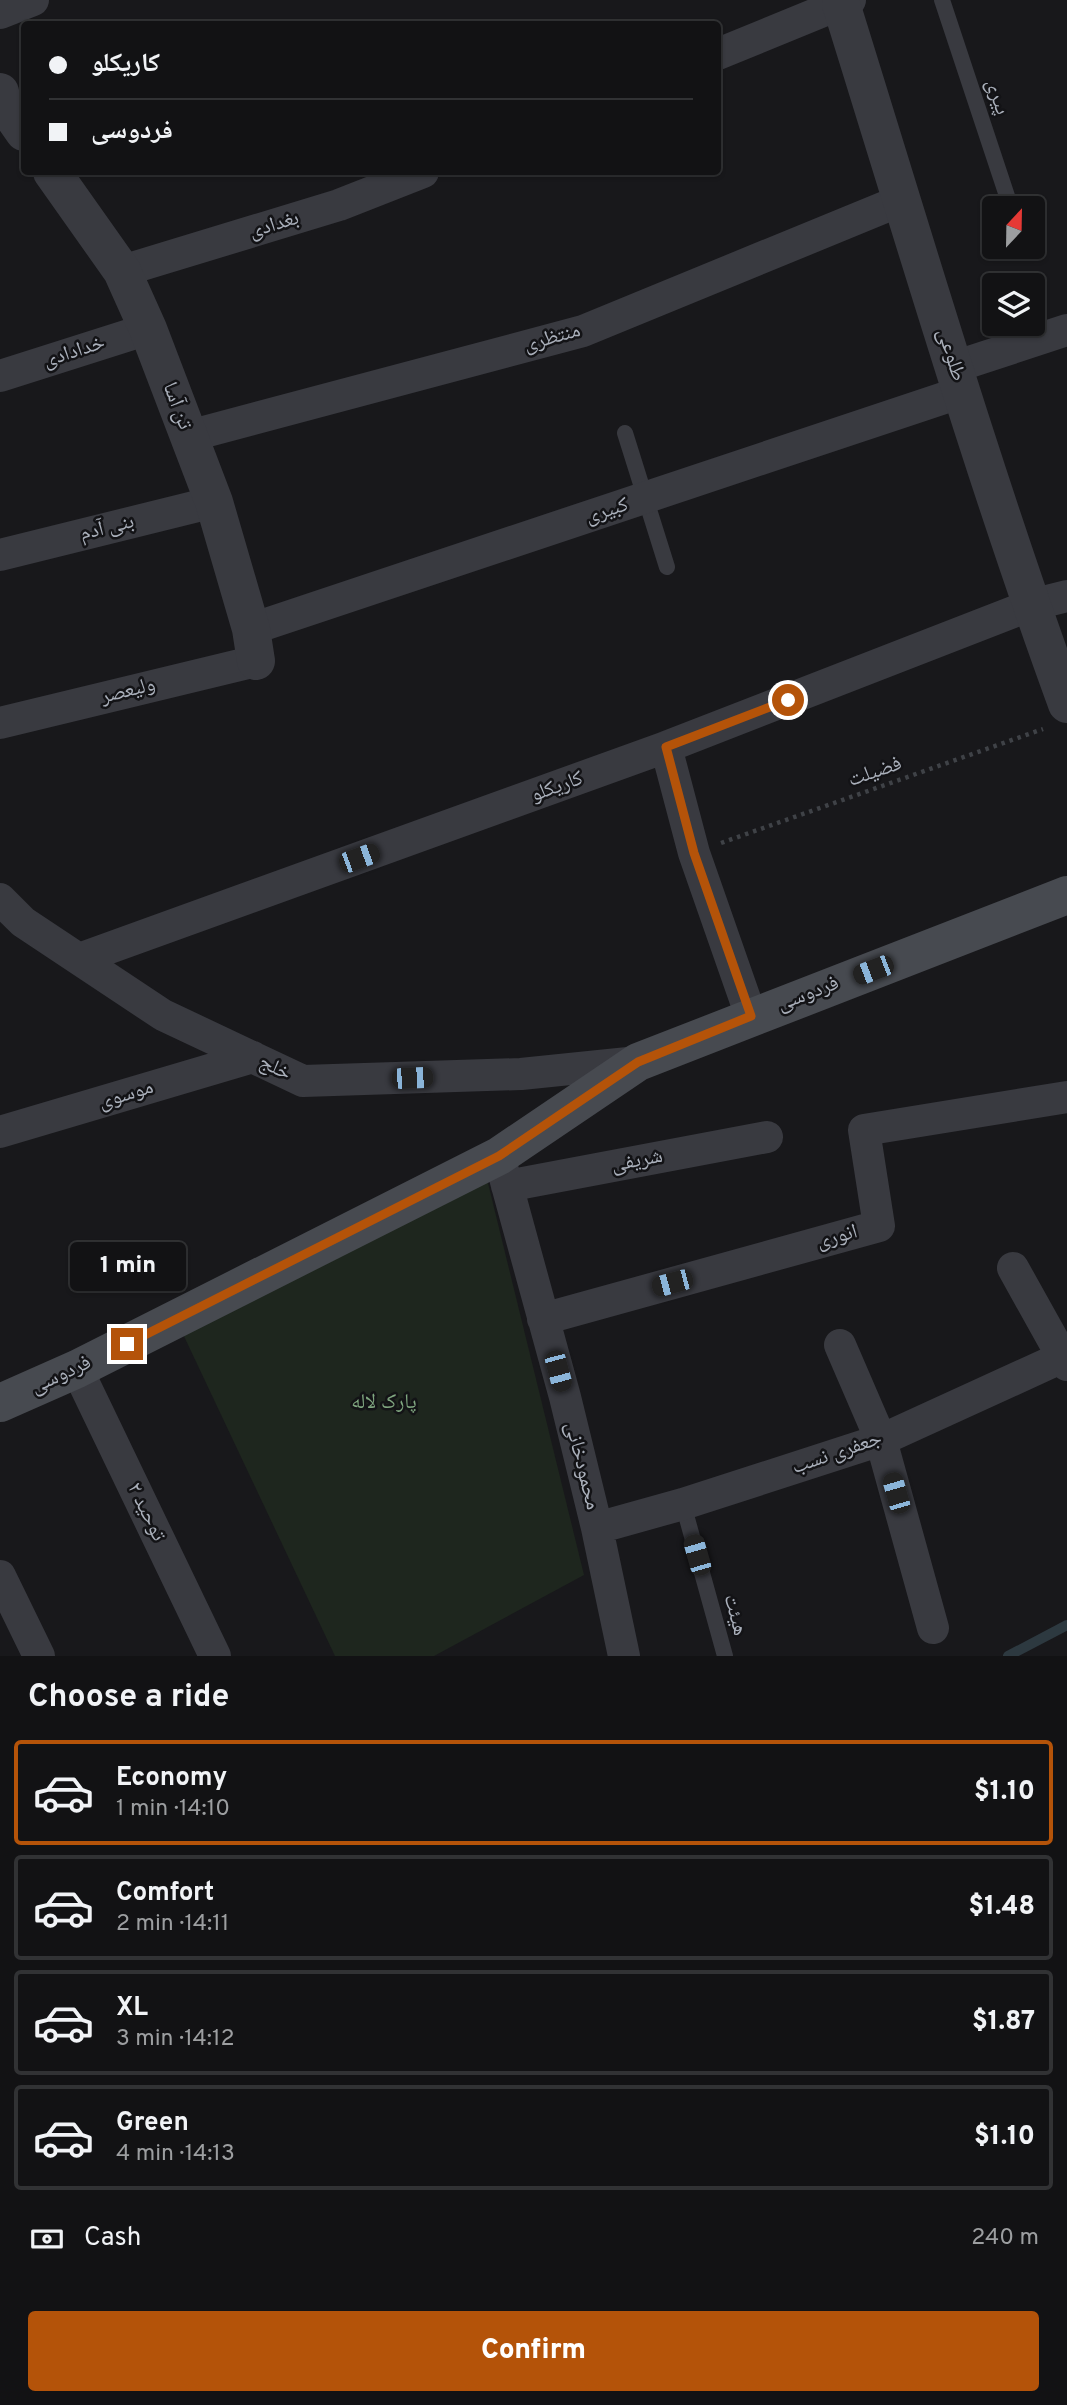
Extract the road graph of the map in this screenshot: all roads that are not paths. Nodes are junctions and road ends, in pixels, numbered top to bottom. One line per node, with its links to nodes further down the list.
1 (33, 0): 4 (street)
2 (942, 0): 10 (lane, پیری)
3 (846, 2): 5 (street); 11 (street, طلوعی)
4 (0, 13)
5 (721, 53)
6 (1, 98): 7 (street)
7 (21, 128)
8 (54, 175): 12 (street, تن آسا)
9 (415, 175): 12 (street, بغدادی)
10 (1007, 196)
11 (902, 200): 16 (street, طلوعی); 18 (street, منتظری)
12 (122, 271): 13 (street, تن آسا)
13 (148, 329): 15 (street, خدادادی); 18 (street, تن آسا)
14 (1067, 330): 16 (street, کبیری)
15 (0, 376)
16 (958, 380): 19 (street, کبیری); 23 (street, طلوعی)
17 (625, 433): 19 (lane)
18 (189, 436): 20 (street, تن آسا)
19 (644, 498): 22 (lane); 24 (street, کبیری)
20 (214, 502): 21 (street, بنی آدم); 24 (street, تن آسا)
21 (0, 555)
22 (667, 567)
23 (1049, 601): 25 (street, طلوعی); 27 (street, کاریکلو)
24 (254, 645): 26 (street, ولیعصر)
25 (1061, 715)
26 (0, 723)
27 (666, 747): 31 (street, کاریکلو); 32 (street)
28 (1067, 895): 32 (main road, فردوسی)
29 (0, 899): 30 (street, خلج)
30 (12, 925): 31 (street, خلج)
31 (79, 959): 33 (street, خلج)
32 (751, 1016): 34 (main road, فردوسی)
33 (253, 1057): 34 (street, خلج); 36 (street, موسوی)
34 (638, 1062): 38 (main road, فردوسی)
35 (1067, 1097): 40 (street, انوری)
36 (0, 1132)
37 (767, 1137): 38 (street, شریفی)
38 (503, 1171): 40 (street, محمودخانی); 43 (main road, فردوسی)
39 (1013, 1268): 42 (street)
40 (543, 1319): 47 (street, محمودخانی)
41 (840, 1345): 45 (street)
42 (1066, 1359): 45 (street, جعفری نسب)
43 (77, 1369): 44 (main road, فردوسی); 51 (street, توحید ۲)
44 (0, 1403)
45 (881, 1440): 46 (street, جعفری نسب); 49 (street)
46 (683, 1504): 47 (street, جعفری نسب); 53 (lane, هیئت)
47 (597, 1528): 52 (street, محمودخانی)
48 (0, 1576): 50 (street)
49 (933, 1628)
50 (39, 1656)
51 (215, 1656)
52 (624, 1656)
53 (725, 1656)

